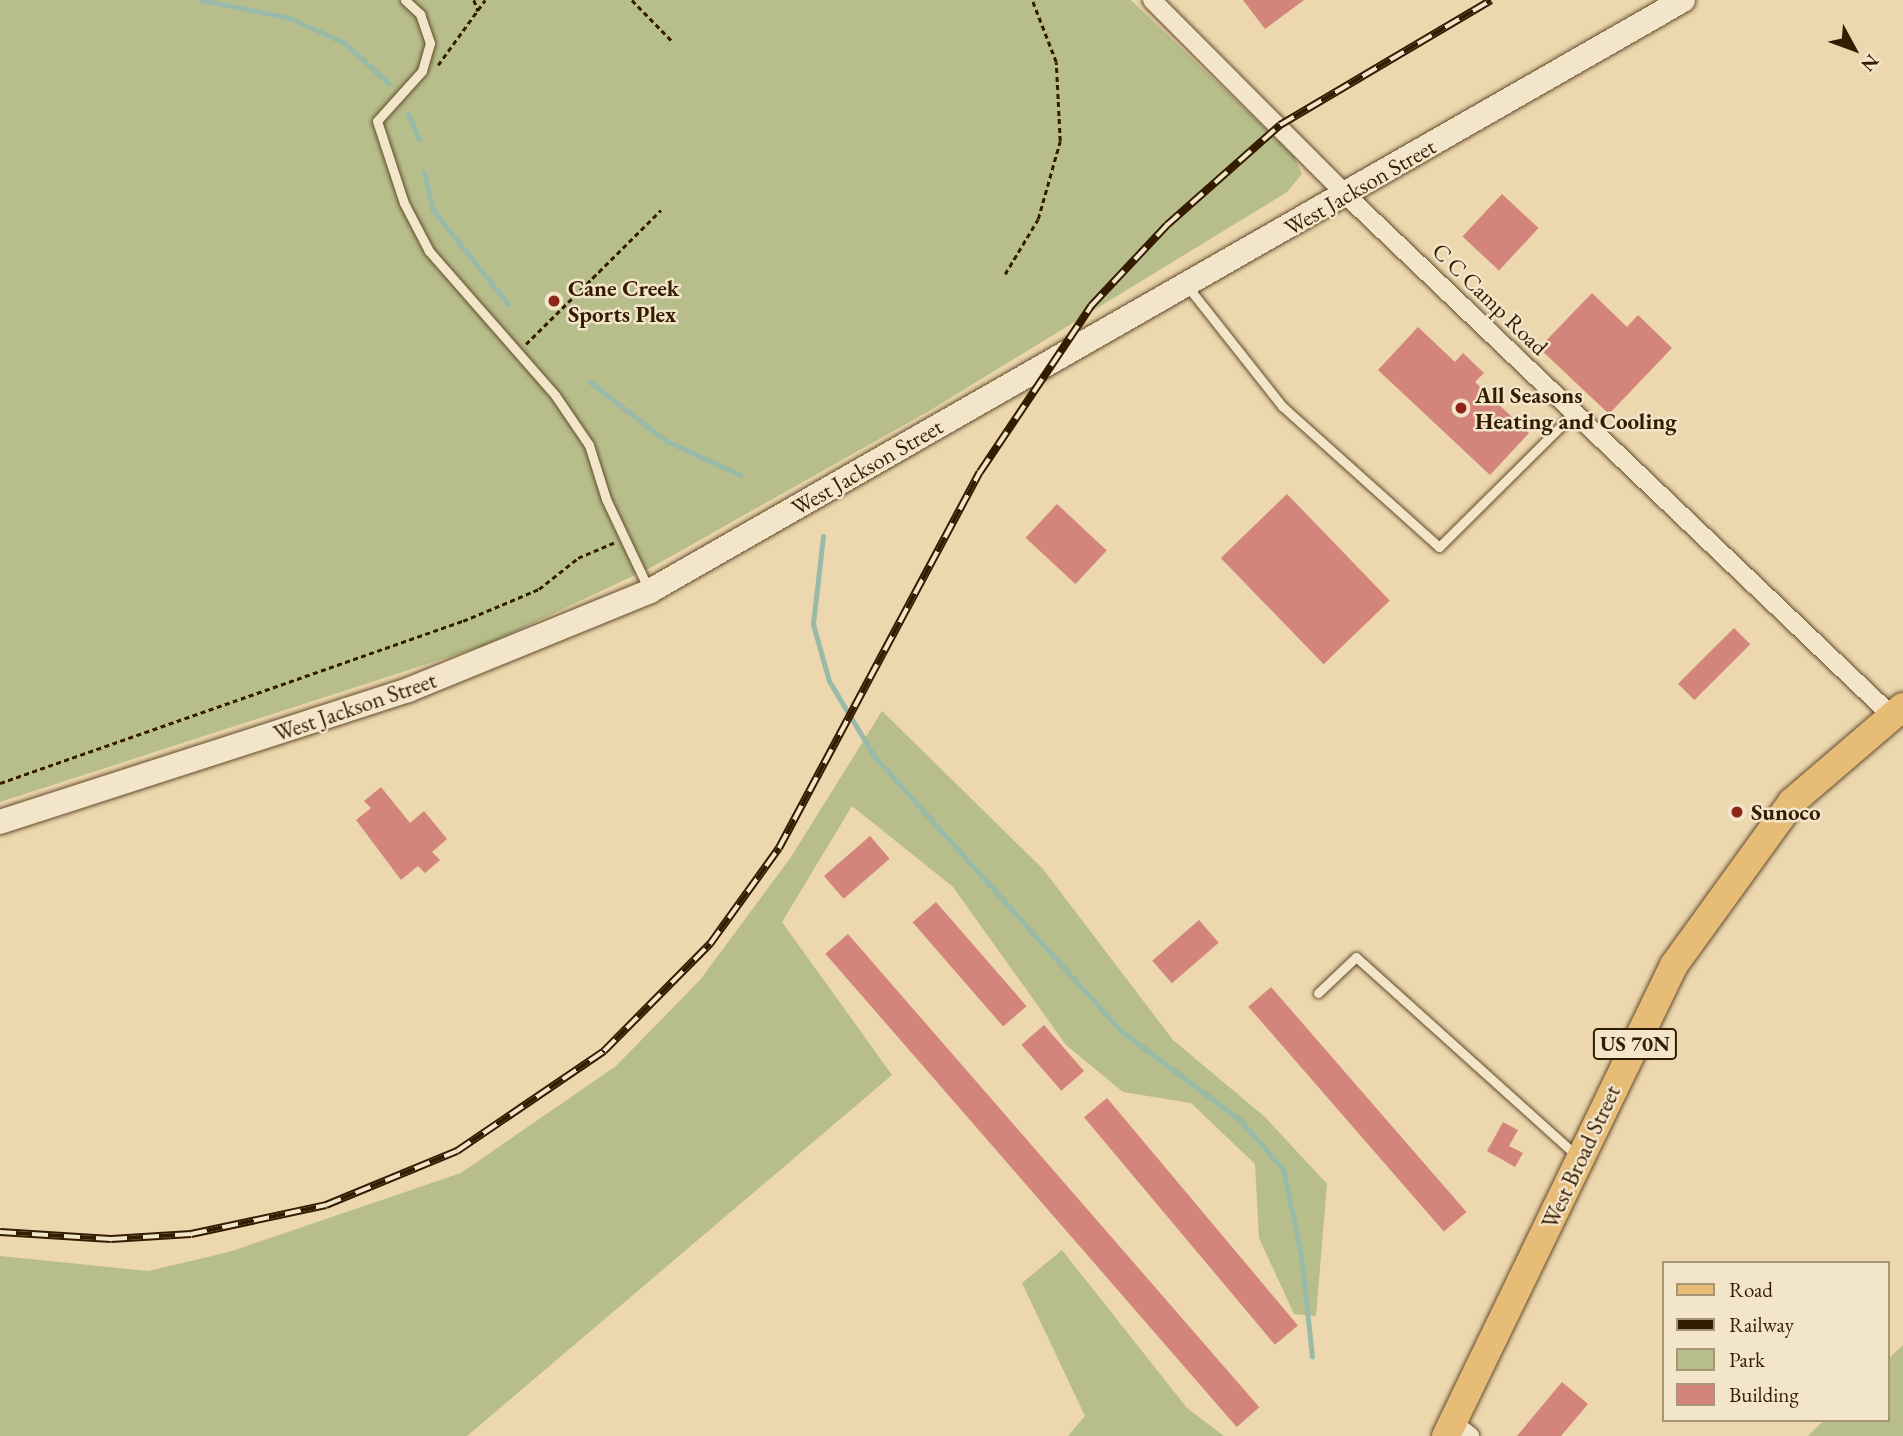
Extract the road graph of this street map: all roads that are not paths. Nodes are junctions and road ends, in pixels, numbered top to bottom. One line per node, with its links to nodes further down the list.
1 (405, 0): 7 (lane)
2 (1152, 0): 4 (street, C C Camp Road)
3 (1683, 0): 4 (street, West Jackson Street)
4 (1346, 195): 5 (street, West Jackson Street); 6 (street, C C Camp Road)
5 (1187, 286): 6 (lane); 7 (street, West Jackson Street)
6 (1574, 413): 8 (street, C C Camp Road)
7 (650, 591): 9 (street, West Jackson Street)
8 (1897, 711): 11 (main road, West Broad Street / US 70N)
9 (0, 822)
10 (1318, 993): 11 (lane)
11 (1581, 1159): 12 (main road, West Broad Street / US 70N)
12 (1456, 1431)

